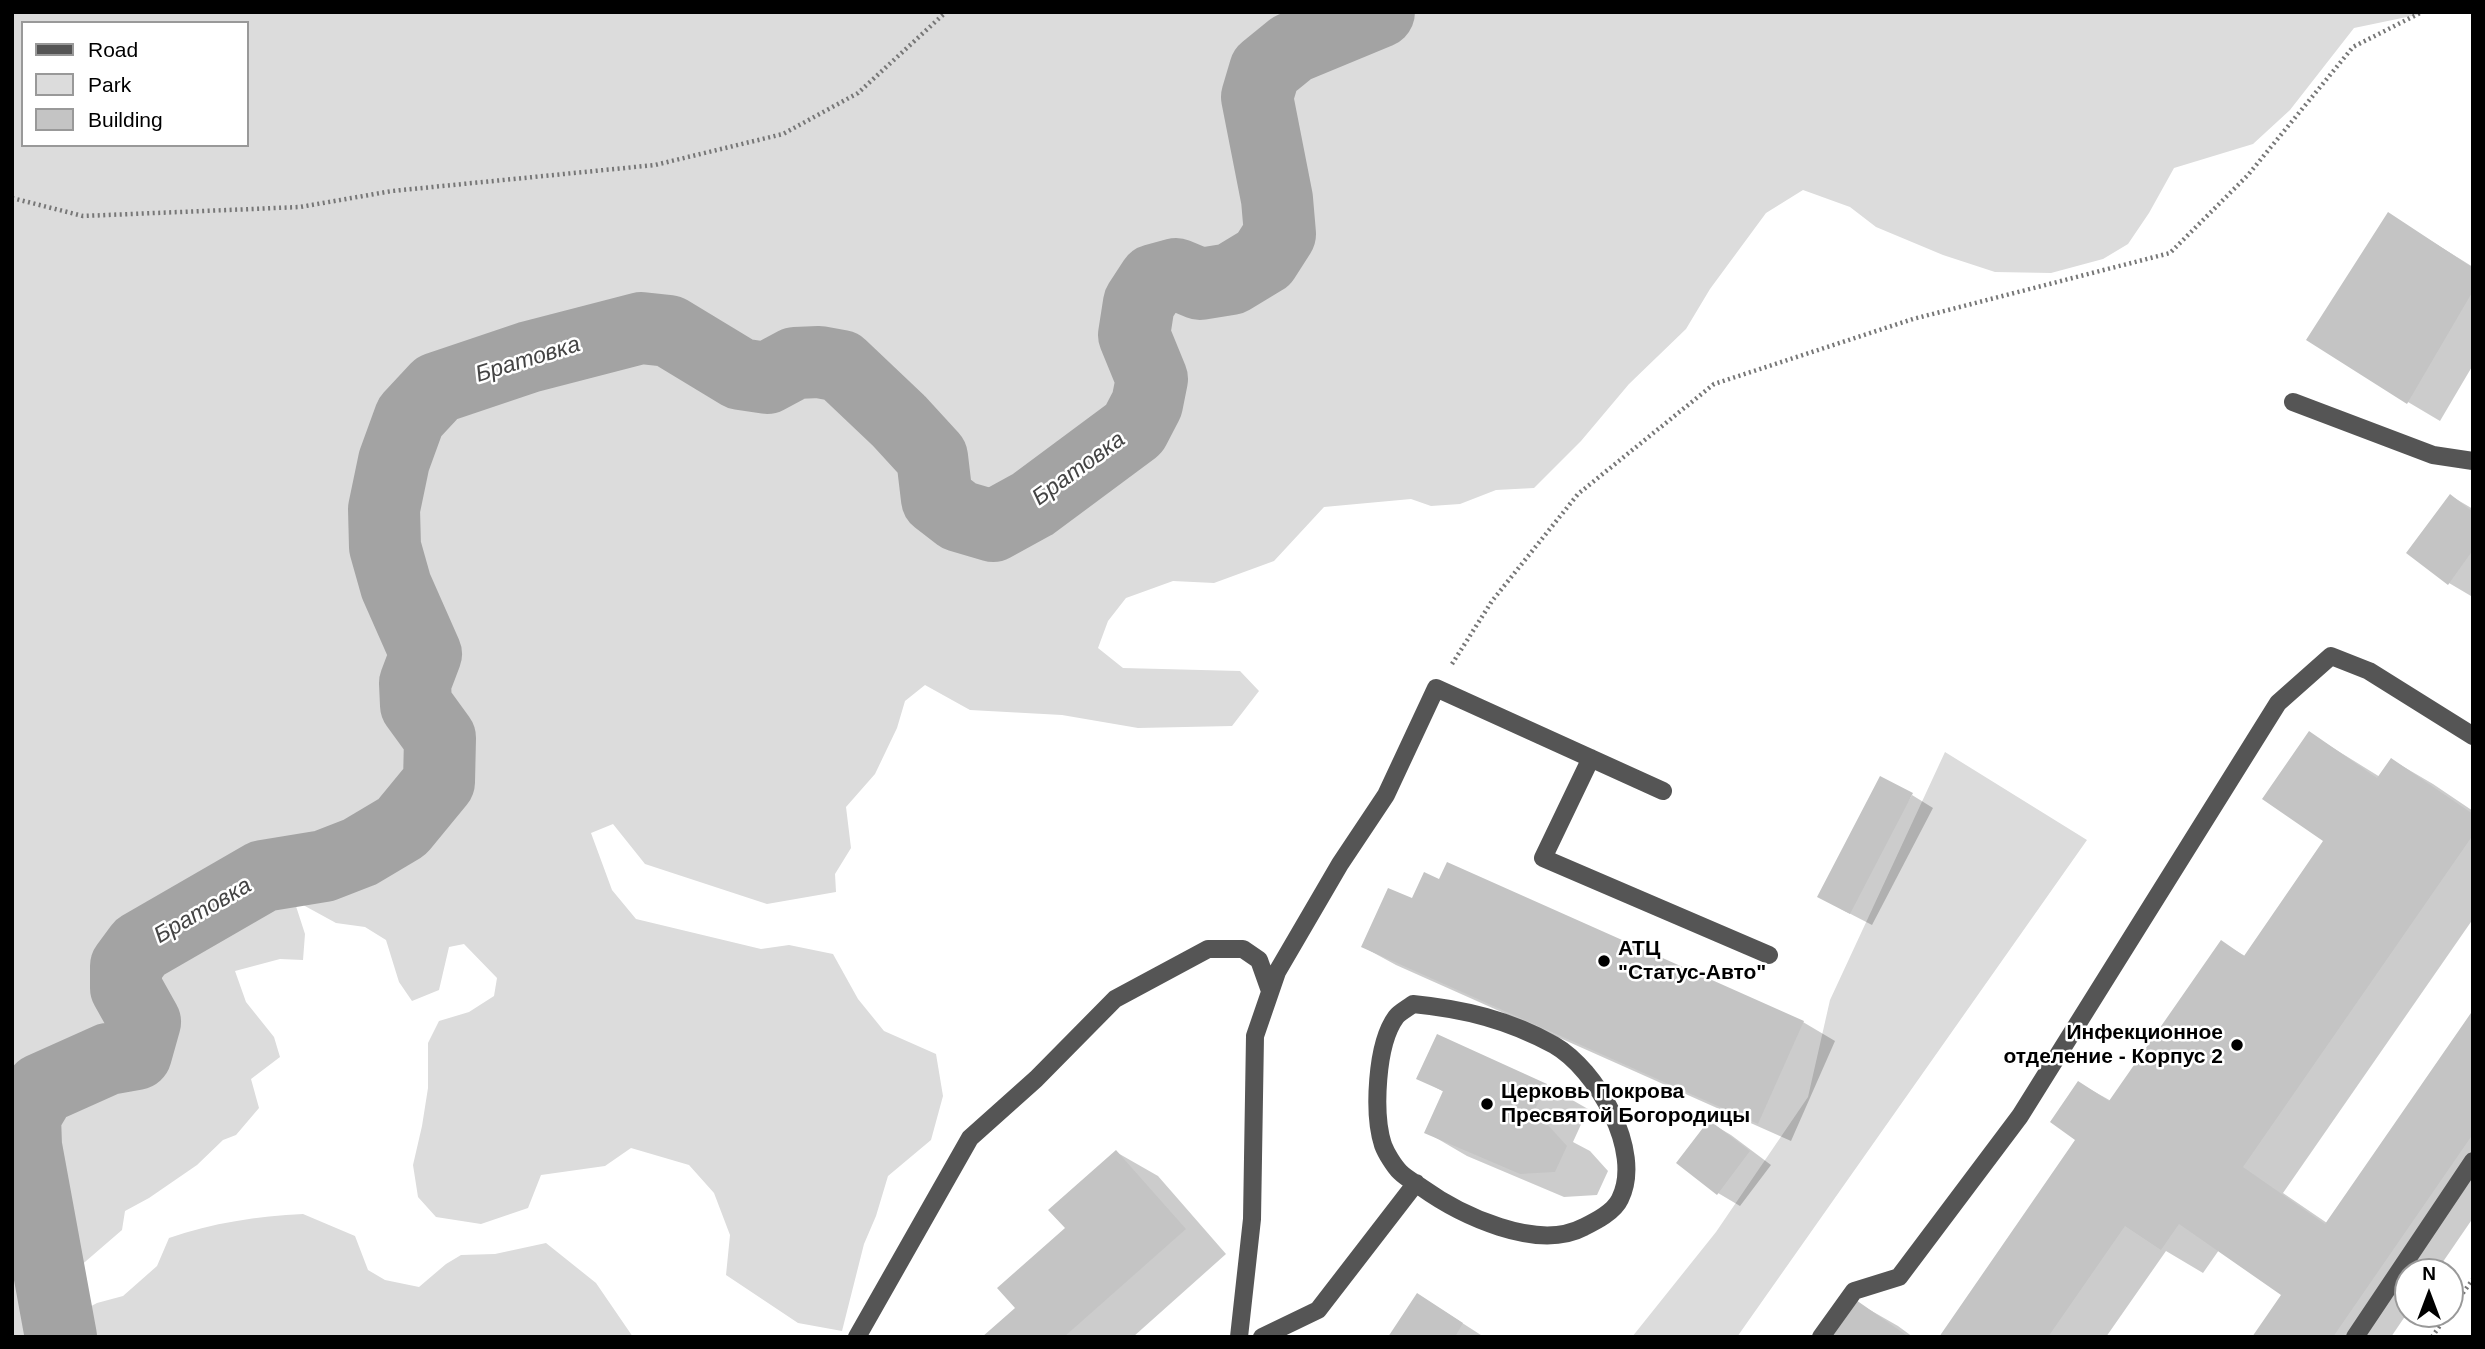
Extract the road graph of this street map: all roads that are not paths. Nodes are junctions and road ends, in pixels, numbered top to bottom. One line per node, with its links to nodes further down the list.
1 (2292, 402): 2 (lane)
2 (2473, 461)
3 (2473, 736): 13 (lane)
4 (1591, 758): 5 (lane); 6 (lane); 7 (lane)
5 (1663, 791)
6 (1769, 955)
7 (1270, 991): 10 (lane); 11 (lane)
8 (2473, 1161): 14 (lane)
9 (1416, 1183): 9 (lane); 12 (lane)
10 (857, 1337)
11 (1240, 1337)
12 (1262, 1337)
13 (1821, 1337)
14 (2355, 1337)

